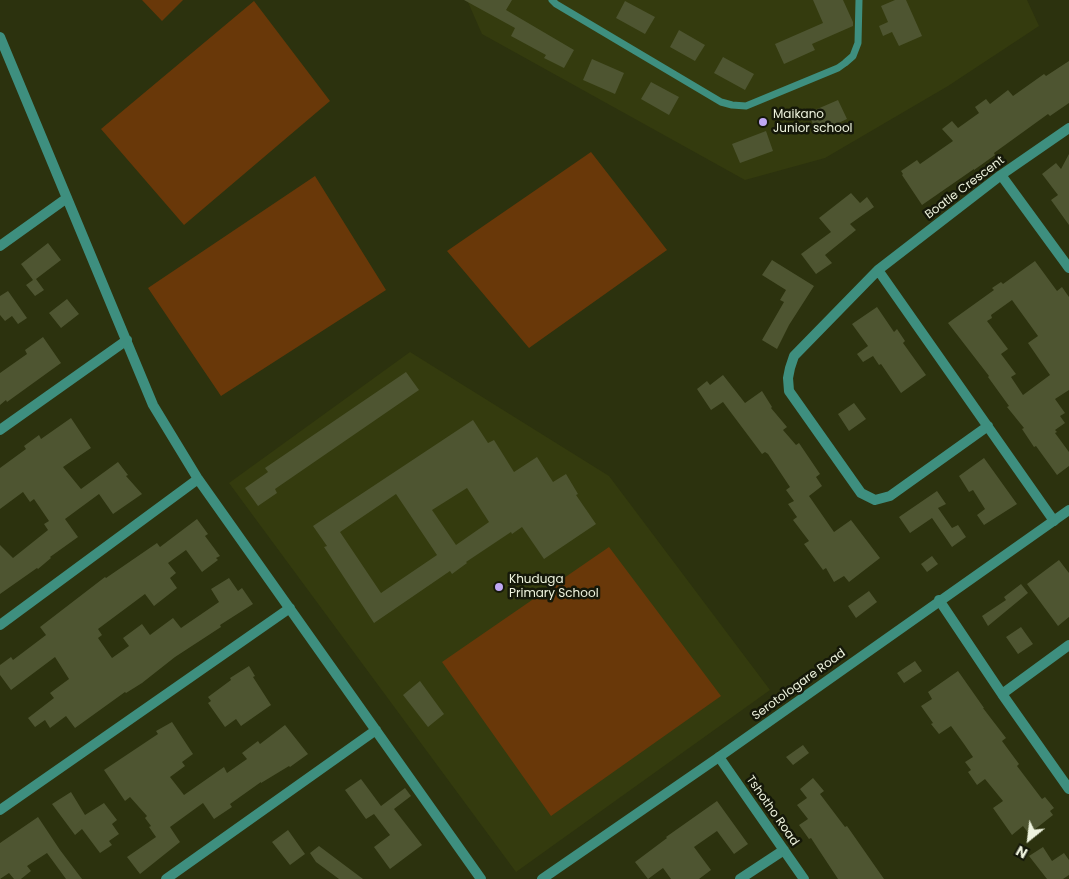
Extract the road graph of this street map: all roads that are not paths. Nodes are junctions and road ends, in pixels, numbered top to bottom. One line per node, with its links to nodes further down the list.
1 (552, 0): 2 (lane)
2 (859, 0)
3 (0, 37): 4 (street)
4 (3, 55): 7 (street)
5 (1069, 128): 6 (street, Boatle Crescent)
6 (1001, 175): 9 (street); 10 (street, Boatle Crescent)
7 (68, 198): 8 (street); 11 (street)
8 (0, 246)
9 (1069, 268)
10 (878, 270): 12 (street); 12 (street, Boatle Crescent)
11 (127, 340): 13 (street); 14 (street)
12 (988, 426): 16 (street)
13 (0, 430)
14 (198, 480): 18 (street); 19 (street)
15 (1069, 510): 16 (street, Serotologare Road)
16 (1054, 521): 17 (street, Serotologare Road)
17 (939, 600): 21 (street); 23 (street, Serotologare Road)
18 (290, 608): 22 (street); 25 (street)
19 (0, 625)
20 (1069, 645): 21 (street)
21 (1002, 694): 24 (street)
22 (376, 730): 27 (street); 28 (street)
23 (719, 757): 26 (street, Tshotho Road); 29 (street, Serotologare Road)
24 (1069, 789)
25 (0, 810)
26 (784, 850): 30 (street); 31 (street, Tshotho Road)
27 (166, 879)
28 (481, 879)
29 (542, 879)
30 (740, 879)
31 (804, 879)

